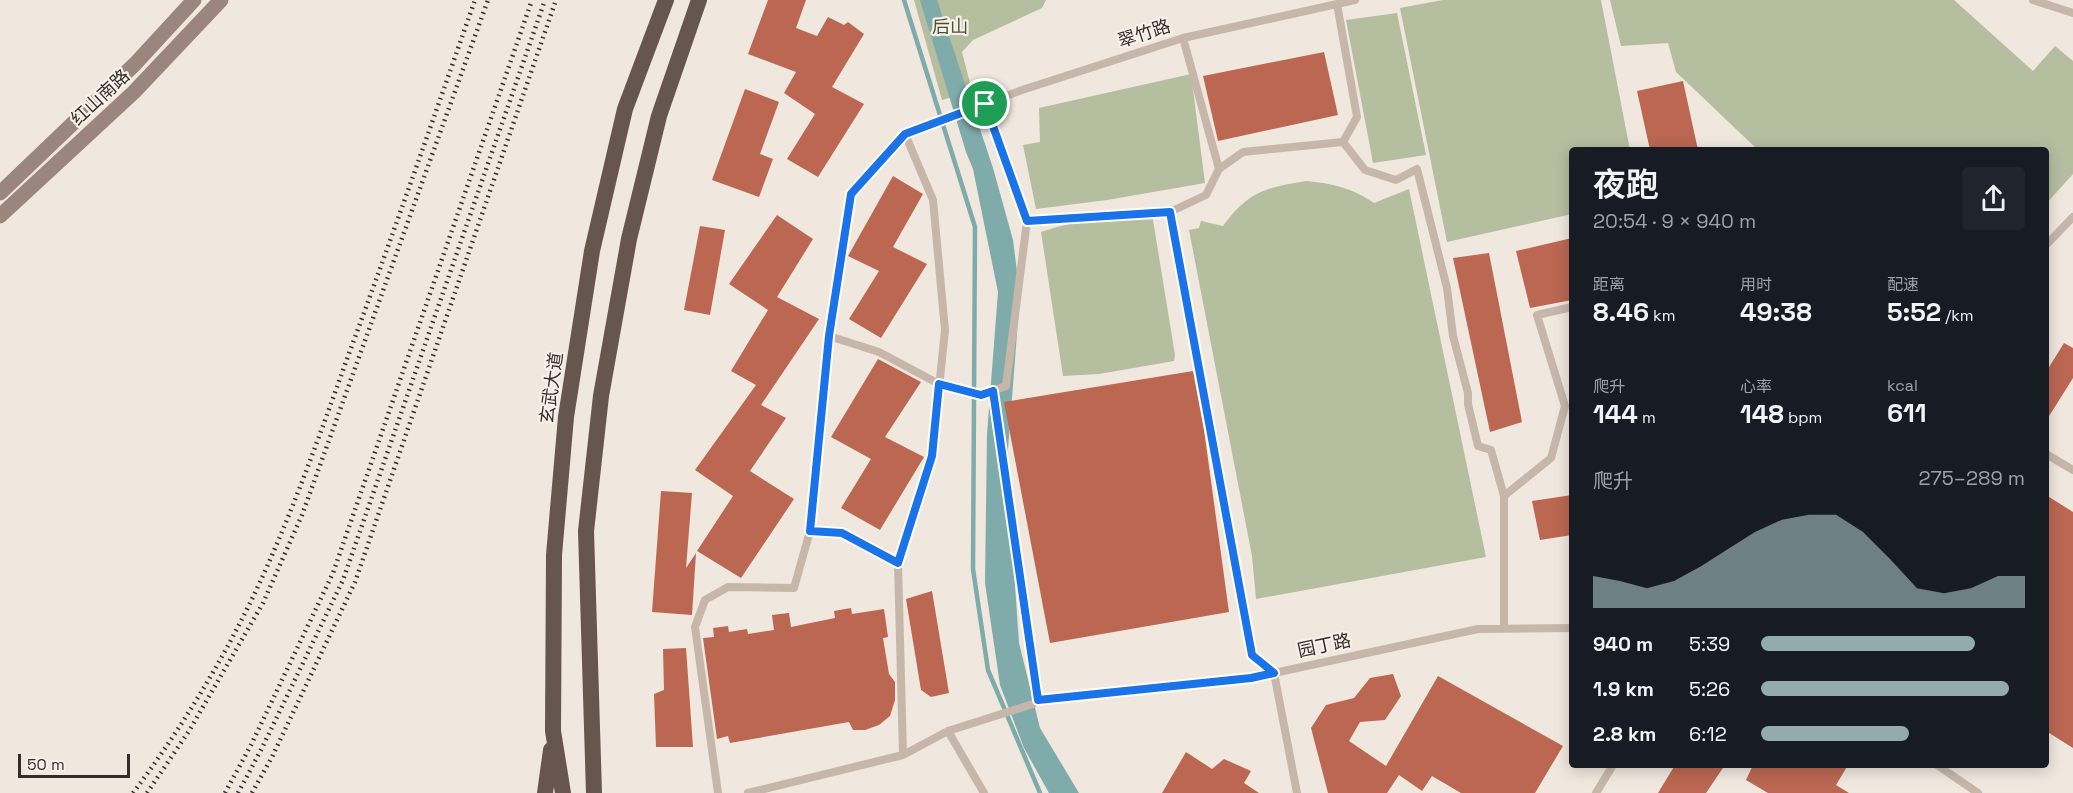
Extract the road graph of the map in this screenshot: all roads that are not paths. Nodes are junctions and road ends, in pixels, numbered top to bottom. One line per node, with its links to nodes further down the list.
1 (194, 0): 14 (main road, 红山南路)
2 (222, 0): 16 (main road, 红山南路)
3 (666, 0): 33 (highway, 玄武大道)
4 (699, 0): 38 (highway)
5 (1355, 0): 7 (lane, 翠竹路)
6 (2033, 0): 8 (lane)
7 (1337, 4): 9 (lane, 翠竹路); 12 (lane)
8 (2073, 13)
9 (1183, 38): 10 (lane, 翠竹路); 13 (lane)
10 (985, 104): 11 (lane, 翠竹路); 18 (lane)
11 (905, 134): 21 (lane); 22 (lane)
12 (1343, 142): 13 (lane); 26 (lane)
13 (1219, 169): 15 (lane)
14 (0, 193)
15 (1170, 212): 18 (lane); 31 (lane)
16 (0, 216)
17 (2072, 219): 19 (lane)
18 (1027, 221): 23 (lane)
19 (2049, 242)
20 (1569, 308): 26 (lane)
21 (829, 336): 22 (lane); 27 (lane)
22 (939, 384): 23 (lane); 28 (lane)
23 (993, 391): 32 (lane)
24 (2049, 456): 25 (lane)
25 (2073, 470)
26 (1504, 496): 29 (lane)
27 (810, 531): 28 (lane); 41 (lane)
28 (898, 563): 35 (lane)
29 (1504, 628): 30 (lane, 园丁路); 31 (lane, 园丁路)
30 (1569, 628)
31 (1274, 673): 32 (lane, 园丁路); 44 (lane)
32 (1038, 700): 34 (lane, 园丁路)
33 (553, 731): 39 (highway); 40 (highway, 玄武大道)
34 (948, 731): 35 (lane, 园丁路); 43 (lane)
35 (903, 754): 42 (lane, 园丁路)
36 (1611, 768): 45 (lane)
37 (1941, 768): 46 (lane)
38 (596, 788)
39 (545, 793)
40 (563, 793)
41 (718, 793)
42 (748, 793)
43 (984, 793)
44 (1297, 793)
45 (1596, 793)
46 (1978, 793)

